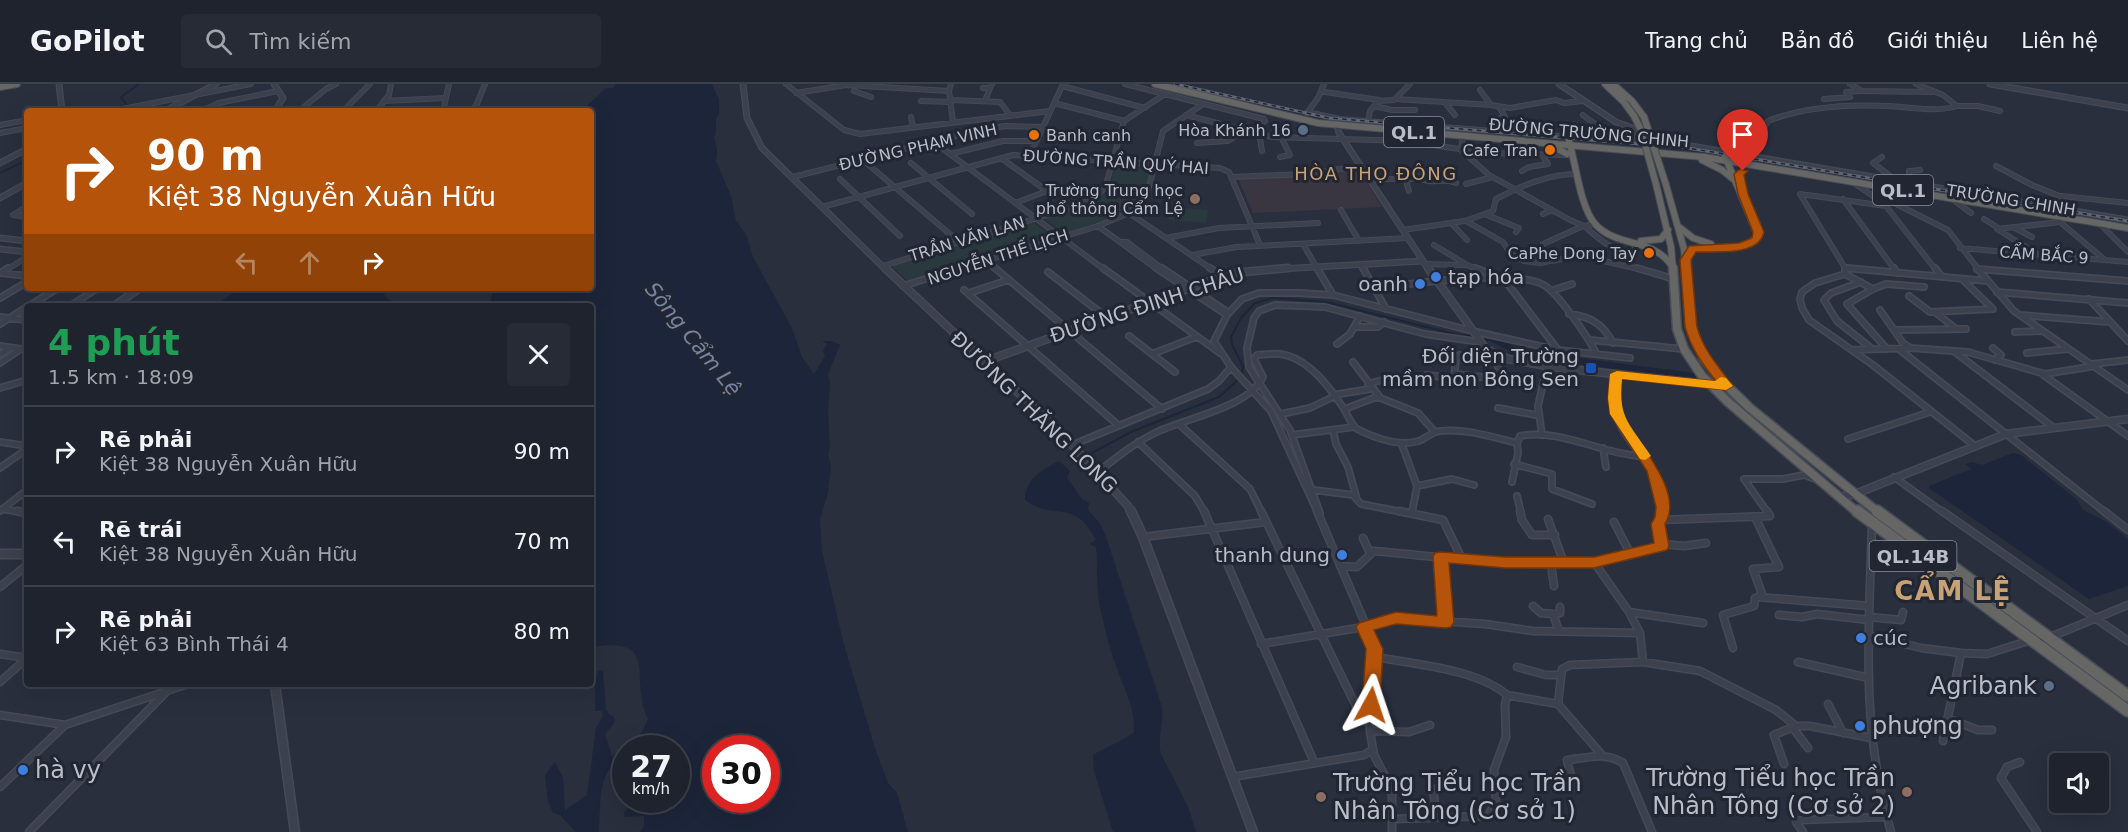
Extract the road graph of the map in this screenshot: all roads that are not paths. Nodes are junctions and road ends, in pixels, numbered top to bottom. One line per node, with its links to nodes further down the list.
1 (17, 84): 24 (highway)
2 (59, 84): 60 (street)
3 (216, 84): 39 (street)
4 (251, 84): 39 (street)
5 (274, 84): 33 (street)
6 (336, 84): 65 (street)
7 (370, 84): 66 (street)
8 (391, 84): 48 (street)
9 (449, 84): 42 (street)
10 (485, 84): 69 (street)
11 (743, 84): 141 (street, ĐƯỜNG THĂNG LONG)
12 (786, 84): 38 (street)
13 (948, 84): 34 (street)
14 (1125, 84): 40 (street)
15 (1155, 84): 87 (highway, ĐƯỜNG TRƯỜNG CHINH / QL.1)
16 (1167, 84): 76 (highway, ĐƯỜNG TRƯỜNG CHINH / QL.1)
17 (1324, 84): 76 (street)
18 (1410, 84): 44 (street)
19 (1559, 84): 47 (street, TRƯỜNG CHINH)
20 (1605, 84): 197 (highway, QL.14B, bridge)
21 (1850, 84): 35 (street)
22 (1916, 84): 37 (street)
23 (1990, 84): 71 (street)
24 (1, 85)
25 (825, 85): 26 (street); 38 (street)
26 (867, 85): 34 (street); 41 (street)
27 (1062, 85): 52 (street); 70 (street)
28 (1615, 85): 29 (highway); 189 (highway, QL.14B, bridge)
29 (1624, 85)
30 (991, 86): 31 (street); 51 (street)
31 (982, 88)
32 (1480, 90): 55 (street)
33 (278, 91): 63 (street); 64 (street)
34 (949, 91): 50 (street)
35 (1862, 91): 37 (street); 45 (street)
36 (1324, 92): 46 (street)
37 (1934, 92): 58 (street)
38 (796, 93): 88 (street)
39 (195, 94): 56 (street); 62 (street)
40 (1165, 94): 53 (street); 70 (street)
41 (871, 97)
42 (446, 98): 48 (street); 68 (street)
43 (1449, 98): 54 (street)
44 (1395, 99): 46 (street); 54 (street)
45 (1824, 99)
46 (1379, 100): 57 (street)
47 (1582, 100): 59 (street); 92 (street, TRƯỜNG CHINH)
48 (385, 101): 67 (street)
49 (921, 101): 50 (street)
50 (951, 101): 51 (street); 84 (street)
51 (985, 101): 79 (street)
52 (1054, 103): 73 (street); 85 (street)
53 (1203, 104): 75 (street, NGUYỄN THẾ LỊCH); 93 (street)
54 (1447, 104): 55 (street); 77 (street)
55 (1491, 105): 59 (street)
56 (136, 106): 61 (street)
57 (1374, 106): 72 (street); 83 (street)
58 (1957, 106): 74 (street); 109 (street)
59 (1499, 107): 94 (street)
60 (62, 108)
61 (128, 108)
62 (170, 108)
63 (208, 108)
64 (277, 108)
65 (303, 108)
66 (346, 108)
67 (379, 108)
68 (444, 108)
69 (474, 108)
70 (1145, 108): 85 (street)
71 (2128, 108)
72 (1415, 110)
73 (1050, 111): 79 (street); 89 (street)
74 (2000, 111)
75 (1186, 115): 91 (street); 129 (street, NGUYỄN THẾ LỊCH)
76 (1306, 115): 83 (street); 106 (highway, ĐƯỜNG TRƯỜNG CHINH / QL.1)
77 (1455, 115)
78 (1583, 115): 92 (street)
79 (1010, 116): 84 (street)
80 (911, 117): 88 (street)
81 (1746, 120): 109 (street)
82 (24, 121): 86 (street)
83 (1368, 121): 94 (street)
84 (953, 122): 88 (street)
85 (1124, 122): 126 (street, TRẦN VĂN LAN)
86 (0, 125)
87 (1337, 125): 97 (highway, ĐƯỜNG TRƯỜNG CHINH / QL.1); 101 (street)
88 (912, 127)
89 (1043, 127): 103 (street); 105 (street, ĐƯỜNG PHẠM VINH)
90 (24, 129): 95 (street)
91 (1244, 130): 93 (street); 107 (street)
92 (1634, 130): 121 (street, TRƯỜNG CHINH)
93 (1252, 132): 96 (street)
94 (1511, 132): 102 (street)
95 (0, 133)
96 (1263, 135): 98 (street); 114 (street)
97 (1463, 135): 104 (highway, ĐƯỜNG TRƯỜNG CHINH / QL.1); 112 (street)
98 (1281, 137): 99 (street); 120 (street)
99 (1303, 138): 100 (street); 108 (street)
100 (1321, 138): 101 (street); 110 (street)
101 (1343, 139): 112 (street); 132 (street)
102 (1640, 140)
103 (1036, 141): 116 (street); 117 (street)
104 (1536, 141): 106 (highway, ĐƯỜNG TRƯỜNG CHINH / QL.1); 119 (highway)
105 (934, 142): 116 (street); 125 (street, ĐƯỜNG PHẠM VINH)
106 (1567, 142): 111 (highway, ĐƯỜNG TRƯỜNG CHINH / QL.1); 119 (highway); 121 (highway, ĐƯỜNG TRƯỜNG CHINH / QL.1); 124 (highway)
107 (1197, 143)
108 (1303, 144)
109 (1732, 144): 121 (street)
110 (1326, 146)
111 (1599, 147): 115 (highway, ĐƯỜNG TRƯỜNG CHINH / QL.1); 124 (highway)
112 (1461, 150): 118 (street); 144 (street)
113 (24, 151): 127 (street)
114 (1262, 151)
115 (1674, 153): 121 (highway, ĐƯỜNG TRƯỜNG CHINH / QL.1); 146 (highway)
116 (950, 154): 131 (street)
117 (1030, 155): 123 (street, ĐƯỜNG TRẦN QUÝ HAI); 126 (street, ĐƯỜNG TRẦN QUÝ HAI)
118 (1542, 155): 119 (street); 130 (street)
119 (1567, 155): 139 (highway)
120 (1280, 157)
121 (1730, 157): 134 (highway, ĐƯỜNG TRƯỜNG CHINH / QL.1); 146 (highway); 151 (street, TRƯỜNG CHINH); 155 (highway, ĐƯỜNG TRƯỜNG CHINH / QL.1); 160 (highway)
122 (1882, 157): 151 (street)
123 (1001, 158): 131 (street, ĐƯỜNG TRẦN QUÝ HAI); 158 (street)
124 (1575, 158): 139 (highway)
125 (863, 160): 141 (street, ĐƯỜNG PHẠM VINH); 156 (street)
126 (1113, 161): 129 (street, ĐƯỜNG TRẦN QUÝ HAI); 180 (street, TRẦN VĂN LAN)
127 (0, 163)
128 (911, 163): 142 (street)
129 (1155, 164): 143 (street, ĐƯỜNG TRẦN QUÝ HAI); 174 (street, NGUYỄN THẾ LỊCH)
130 (1548, 164): 136 (street); 140 (street)
131 (967, 166): 142 (street, ĐƯỜNG TRẦN QUÝ HAI); 166 (street)
132 (1361, 166): 143 (street); 148 (street)
133 (1996, 166): 162 (street)
134 (1785, 170): 137 (highway); 150 (highway, ĐƯỜNG TRƯỜNG CHINH / QL.1)
135 (1920, 170): 155 (street)
136 (1522, 171)
137 (1743, 171)
138 (1435, 172): 149 (street)
139 (1577, 172): 140 (street); 187 (highway)
140 (1556, 176): 157 (street)
141 (793, 177): 169 (street, ĐƯỜNG THĂNG LONG)
142 (929, 177): 156 (street, ĐƯỜNG TRẦN QUÝ HAI); 176 (street)
143 (1232, 177): 191 (street, ĐƯỜNG TRẦN QUÝ HAI)
144 (1492, 177): 153 (street); 157 (street)
145 (1405, 178): 148 (street); 149 (street); 159 (street)
146 (1734, 178): 160 (highway)
147 (840, 179): 161 (street)
148 (1370, 179): 196 (street)
149 (1422, 179): 152 (street)
150 (1852, 181): 164 (highway, ĐƯỜNG TRƯỜNG CHINH / QL.1); 168 (street)
151 (1896, 181): 155 (street, TRƯỜNG CHINH)
152 (1456, 183)
153 (1466, 184)
154 (24, 185): 163 (street)
155 (1909, 185): 171 (street, TRƯỜNG CHINH); 184 (highway, ĐƯỜNG TRƯỜNG CHINH / QL.1)
156 (894, 187): 161 (street, ĐƯỜNG TRẦN QUÝ HAI); 208 (street)
157 (1516, 189): 173 (street); 177 (street)
158 (1047, 191): 166 (street)
159 (1409, 191)
160 (1743, 194): 217 (highway)
161 (858, 196): 169 (street, ĐƯỜNG TRẦN QUÝ HAI); 199 (street)
162 (2060, 196): 167 (street); 171 (street)
163 (0, 198)
164 (1951, 198): 175 (street); 182 (highway, ĐƯỜNG TRƯỜNG CHINH / QL.1)
165 (1843, 199): 168 (street); 238 (street); 241 (street)
166 (1015, 203): 180 (street)
167 (2128, 203)
168 (1886, 204): 218 (street); 244 (street)
169 (822, 207): 234 (street, ĐƯỜNG THĂNG LONG)
170 (24, 208): 179 (street)
171 (2065, 209): 184 (street, TRƯỜNG CHINH)
172 (1341, 210): 209 (street)
173 (1552, 210): 178 (street); 192 (street)
174 (1129, 213): 190 (street, NGUYỄN THẾ LỊCH); 203 (street)
175 (1971, 213)
176 (972, 214)
177 (1487, 214): 183 (street); 198 (street)
178 (1543, 214)
179 (24, 217)
180 (1034, 218): 200 (street); 208 (street, TRẦN VĂN LAN)
181 (1984, 219): 195 (street)
182 (2059, 219): 188 (highway, ĐƯỜNG TRƯỜNG CHINH / QL.1); 193 (street); 228 (street)
183 (1466, 221): 186 (street); 224 (street)
184 (2128, 221)
185 (1318, 223): 191 (street)
186 (1452, 224): 196 (street); 206 (street)
187 (1594, 224): 192 (street); 205 (highway)
188 (2100, 224): 194 (highway, ĐƯỜNG TRƯỜNG CHINH / QL.1); 213 (street)
189 (1678, 225): 217 (highway); 227 (highway, QL.14B)
190 (1098, 226): 200 (street, NGUYỄN THẾ LỊCH); 257 (street)
191 (1252, 226): 203 (street); 214 (street, ĐƯỜNG TRẦN QUÝ HAI)
192 (1584, 226): 210 (street); 212 (street)
193 (2014, 227): 195 (street); 201 (street)
194 (2128, 228)
195 (1998, 229): 223 (street)
196 (1403, 230): 204 (street)
197 (1668, 230): 205 (highway); 236 (highway, QL.14B)
198 (1516, 232)
199 (900, 236)
200 (1059, 237): 229 (street, NGUYỄN THẾ LỊCH); 269 (street)
201 (2032, 237)
202 (0, 238): 207 (street)
203 (1166, 238): 222 (street)
204 (1408, 238): 209 (street); 231 (street)
205 (1624, 239): 210 (highway)
206 (1467, 240)
207 (24, 241)
208 (958, 241): 234 (street, TRẦN VĂN LAN)
209 (1359, 241): 211 (street)
210 (1638, 243): 236 (highway)
211 (1303, 244): 214 (street); 235 (street)
212 (1543, 244)
213 (2120, 244): 216 (street); 221 (street)
214 (1260, 245): 222 (street)
215 (1434, 245): 233 (street)
216 (2128, 245)
217 (1732, 247): 227 (highway)
218 (1960, 248): 223 (street, CẨM BẮC 9); 237 (street)
219 (0, 249): 220 (street)
220 (24, 252)
221 (2128, 252)
222 (1192, 255): 243 (street)
223 (2038, 255): 228 (street, CẨM BẮC 9)
224 (1572, 256)
225 (1586, 257): 247 (street)
226 (24, 259): 240 (street)
227 (1685, 260): 343 (highway, QL.14B)
228 (2105, 260): 230 (street, CẨM BẮC 9)
229 (986, 261): 248 (street); 255 (street, NGUYỄN THẾ LỊCH)
230 (2128, 262)
231 (1424, 263): 232 (street, ĐƯỜNG ĐINH CHÂU); 233 (street); 251 (street)
232 (1361, 264): 235 (street, ĐƯỜNG ĐINH CHÂU); 258 (street)
233 (1467, 265): 246 (street)
234 (883, 266): 255 (street, ĐƯỜNG THĂNG LONG)
235 (1317, 267): 243 (street, ĐƯỜNG ĐINH CHÂU); 265 (street)
236 (1673, 268): 247 (highway, QL.14B)
237 (1977, 269): 249 (street); 250 (street)
238 (1845, 271): 241 (street); 252 (street); 314 (street)
239 (1048, 272): 283 (street)
240 (0, 273): 242 (street)
241 (1897, 273): 244 (street)
242 (24, 276)
243 (1222, 276): 257 (street, ĐƯỜNG ĐINH CHÂU)
244 (1941, 276): 245 (street)
245 (1960, 278): 249 (street); 277 (street)
246 (1504, 279): 251 (street); 263 (street); 313 (street)
247 (1674, 279): 309 (highway, QL.14B)
248 (1008, 280): 292 (street); 303 (street)
249 (1987, 280): 264 (street)
250 (2128, 281)
251 (1438, 282): 258 (street); 294 (street)
252 (1861, 282): 259 (street); 310 (street)
253 (24, 284): 267 (street)
254 (1572, 284): 263 (street)
255 (903, 286): 326 (street, ĐƯỜNG THĂNG LONG)
256 (1924, 287): 259 (street)
257 (1187, 288): 269 (street, ĐƯỜNG ĐINH CHÂU); 278 (street)
258 (1375, 288): 275 (street)
259 (1873, 289): 311 (street)
260 (53, 291): 270 (street)
261 (93, 291): 271 (street)
262 (136, 291): 272 (street)
263 (1551, 291): 279 (street)
264 (1997, 292): 268 (street); 280 (street)
265 (1333, 295): 275 (street); 278 (street)
266 (1910, 296): 277 (street)
267 (0, 298)
268 (2089, 299): 273 (street); 287 (street)
269 (1148, 302): 283 (street, ĐƯỜNG ĐINH CHÂU); 298 (street)
270 (34, 303)
271 (75, 303)
272 (118, 303)
273 (2128, 303)
274 (24, 309): 284 (street)
275 (1386, 309): 294 (street)
276 (1880, 310): 293 (street)
277 (1935, 312): 290 (street)
278 (1228, 314): 321 (street)
279 (1569, 314): 299 (street); 302 (street)
280 (2019, 315): 287 (street); 296 (street)
281 (1360, 316): 286 (street); 289 (street); 341 (street)
282 (0, 317): 284 (street)
283 (1106, 317): 292 (street, ĐƯỜNG ĐINH CHÂU)
284 (10, 318): 285 (street); 288 (street)
285 (24, 320)
286 (1384, 322): 289 (street); 300 (street)
287 (2110, 322): 301 (street)
288 (0, 324)
289 (1354, 327): 304 (street)
290 (1956, 329): 291 (street); 293 (street)
291 (1966, 329)
292 (1068, 330): 303 (street, ĐƯỜNG ĐINH CHÂU); 351 (street)
293 (1896, 330): 306 (street)
294 (1473, 332): 300 (street); 313 (street)
295 (2015, 332): 296 (street)
296 (2044, 332): 312 (street)
297 (1129, 336): 320 (street)
298 (1196, 338): 320 (street); 321 (street)
299 (1589, 340): 302 (street); 317 (street)
300 (1479, 341): 322 (street)
301 (2128, 341)
302 (1613, 343): 309 (street)
303 (1027, 344): 326 (street, ĐƯỜNG ĐINH CHÂU); 359 (street)
304 (1337, 344)
305 (0, 346): 307 (street)
306 (1909, 347): 315 (street); 316 (street)
307 (10, 348): 319 (street); 328 (street)
308 (1993, 348): 324 (street)
309 (1684, 349): 342 (highway, QL.14B)
310 (1872, 349): 311 (street); 314 (street)
311 (1887, 349): 315 (street)
312 (2069, 349): 318 (street); 329 (street)
313 (1558, 350): 317 (street)
314 (1852, 350): 353 (street)
315 (1900, 350): 366 (street)
316 (1955, 352): 324 (street); 361 (street)
317 (1596, 353): 323 (street)
318 (2027, 353)
319 (0, 354)
320 (1152, 354): 332 (street)
321 (1222, 354): 331 (street)
322 (1495, 356): 330 (street); 333 (street); 338 (street)
323 (1630, 358)
324 (1995, 360): 335 (street)
325 (2128, 360): 329 (street)
326 (983, 362): 372 (street, ĐƯỜNG THĂNG LONG)
327 (1353, 362): 344 (street)
328 (0, 363)
329 (2093, 365): 335 (street); 346 (street)
330 (1547, 366): 334 (street); 355 (street)
331 (1231, 367): 347 (street); 351 (street)
332 (1175, 372)
333 (1501, 374)
334 (1617, 374): 342 (street); 378 (street)
335 (2041, 374): 357 (street)
336 (1426, 375): 338 (street)
337 (1396, 376): 344 (street)
338 (1454, 376): 339 (street)
339 (1490, 378)
340 (24, 381): 345 (street)
341 (1259, 386): 347 (street); 348 (street); 354 (street)
342 (1711, 386): 343 (street); 384 (highway, QL.14B)
343 (1726, 386): 390 (highway, QL.14B)
344 (1369, 387): 348 (street); 349 (street)
345 (0, 388)
346 (2126, 388)
347 (1253, 392): 358 (street); 401 (street)
348 (1333, 396): 352 (street); 354 (street)
349 (1378, 398): 352 (street); 363 (street)
350 (1498, 408): 355 (street)
351 (1162, 409): 359 (street)
352 (1345, 409): 360 (street)
353 (1930, 412): 368 (street); 375 (street)
354 (1281, 414): 364 (street)
355 (1536, 415): 365 (street)
356 (2128, 419): 357 (street)
357 (2107, 421): 361 (street); 367 (street)
358 (1179, 424): 370 (street); 402 (street)
359 (1118, 425): 372 (street)
360 (1354, 427): 362 (street); 373 (street)
361 (2054, 428): 366 (street)
362 (1334, 429): 364 (street); 391 (street)
363 (1434, 432): 371 (street); 373 (street)
364 (1292, 435): 388 (street)
365 (1542, 435): 371 (street); 376 (street)
366 (2006, 435): 375 (street); 406 (street)
367 (2128, 436)
368 (1848, 439)
369 (0, 442): 374 (street)
370 (1138, 442): 382 (street); 405 (street)
371 (1518, 443): 379 (street)
372 (1072, 445): 382 (street, ĐƯỜNG THĂNG LONG)
373 (1402, 445): 387 (street)
374 (24, 446)
375 (1975, 446): 383 (street)
376 (1603, 448): 378 (street); 380 (street)
377 (24, 449): 381 (street)
378 (1646, 458): 400 (street)
379 (1514, 464): 385 (street); 394 (street)
380 (1606, 467)
381 (0, 468)
382 (1094, 469): 408 (street, ĐƯỜNG THĂNG LONG)
383 (1894, 477): 390 (street); 436 (street)
384 (1820, 480): 393 (highway, QL.14B); 398 (street)
385 (1512, 482)
386 (1474, 485): 387 (street)
387 (1417, 486): 397 (street)
388 (1314, 490): 391 (street); 401 (street)
389 (24, 492): 395 (street)
390 (1855, 494): 393 (street); 444 (highway, QL.14B)
391 (1356, 496): 397 (street)
392 (1517, 496): 407 (street)
393 (1840, 497): 404 (highway, QL.14B)
394 (1592, 504)
395 (1, 510): 396 (street)
396 (24, 513)
397 (1412, 514): 417 (street)
398 (1755, 517): 400 (street); 425 (street)
399 (1548, 519): 407 (street)
400 (1660, 520): 411 (street)
401 (1323, 521): 421 (street)
402 (1266, 522): 405 (street); 442 (street)
403 (1614, 522): 415 (street)
404 (1872, 524): 428 (street); 445 (highway, QL.14B)
405 (1212, 527): 408 (street); 447 (street)
406 (2128, 530)
407 (1554, 535): 419 (street)
408 (1143, 537): 485 (street, ĐƯỜNG THĂNG LONG)
409 (1363, 538): 414 (street)
410 (1706, 543): 411 (street)
411 (1661, 545): 415 (street)
412 (0, 554): 413 (street)
413 (24, 554)
414 (1370, 554): 416 (street); 421 (street)
415 (1631, 555): 418 (street)
416 (1441, 557): 417 (street); 437 (street)
417 (1462, 559): 420 (street)
418 (1594, 562): 419 (street); 430 (street)
419 (1564, 563): 420 (street)
420 (1551, 564): 423 (street)
421 (1340, 566): 439 (street)
422 (24, 567): 424 (street)
423 (1554, 586)
424 (0, 587)
425 (1763, 597): 428 (street); 433 (street)
426 (2128, 605): 436 (street)
427 (1533, 606): 432 (street)
428 (1869, 606): 435 (street)
429 (1560, 607): 432 (street)
430 (1629, 612): 438 (street); 441 (street)
431 (1903, 612): 435 (street)
432 (1553, 614): 440 (street)
433 (1724, 614): 448 (street)
434 (1779, 615): 435 (street)
435 (1869, 618): 443 (street)
436 (2095, 618): 444 (street); 446 (street)
437 (1446, 622): 439 (street); 440 (street)
438 (1703, 623)
439 (1364, 627): 442 (street); 451 (street)
440 (1559, 631): 441 (street)
441 (1640, 633): 454 (street)
442 (1321, 634): 447 (street); 470 (street)
443 (1869, 635): 449 (street); 458 (street)
444 (2049, 637): 445 (street); 464 (highway, QL.14B)
445 (2034, 641): 449 (street); 467 (highway, QL.14B)
446 (2128, 641)
447 (1261, 644): 482 (street)
448 (1733, 648)
449 (1961, 652): 469 (street)
450 (0, 654): 452 (street)
451 (1375, 657): 463 (street); 470 (street)
452 (24, 658)
453 (24, 661): 459 (street)
454 (1644, 662): 457 (street); 473 (street)
455 (1798, 662): 458 (street)
456 (1517, 667): 457 (street)
457 (1560, 675): 465 (street)
458 (1869, 678): 477 (street)
459 (0, 681)
460 (179, 687): 462 (street)
461 (275, 687): 493 (street)
462 (167, 691): 471 (street); 492 (street)
463 (1507, 695): 465 (street); 490 (street)
464 (2128, 696)
465 (1558, 704): 481 (street)
466 (1828, 704): 476 (street)
467 (2128, 711)
468 (0, 715): 471 (street)
469 (1947, 718): 474 (street); 478 (street)
470 (1369, 720): 475 (street)
471 (65, 725): 486 (street)
472 (1430, 725): 475 (street)
473 (1795, 727): 476 (street); 479 (street); 484 (street)
474 (1992, 730)
475 (1372, 731): 480 (street)
476 (1843, 733): 477 (street)
477 (1871, 738): 489 (street)
478 (1943, 741)
479 (1808, 748)
480 (1372, 750): 482 (street); 491 (street)
481 (1601, 754): 487 (street); 496 (street)
482 (1314, 762): 485 (street)
483 (2020, 762): 499 (street)
484 (1784, 764)
485 (1232, 777): 494 (street, ĐƯỜNG THĂNG LONG)
486 (0, 787)
487 (1574, 788)
488 (1433, 789): 490 (street)
489 (1886, 817): 497 (street); 498 (street)
490 (1429, 818): 491 (street)
491 (1394, 819): 495 (street)
492 (29, 832)
493 (295, 832)
494 (1253, 832)
495 (1392, 832)
496 (1652, 832)
497 (1803, 832)
498 (1891, 832)
499 (2037, 832)

